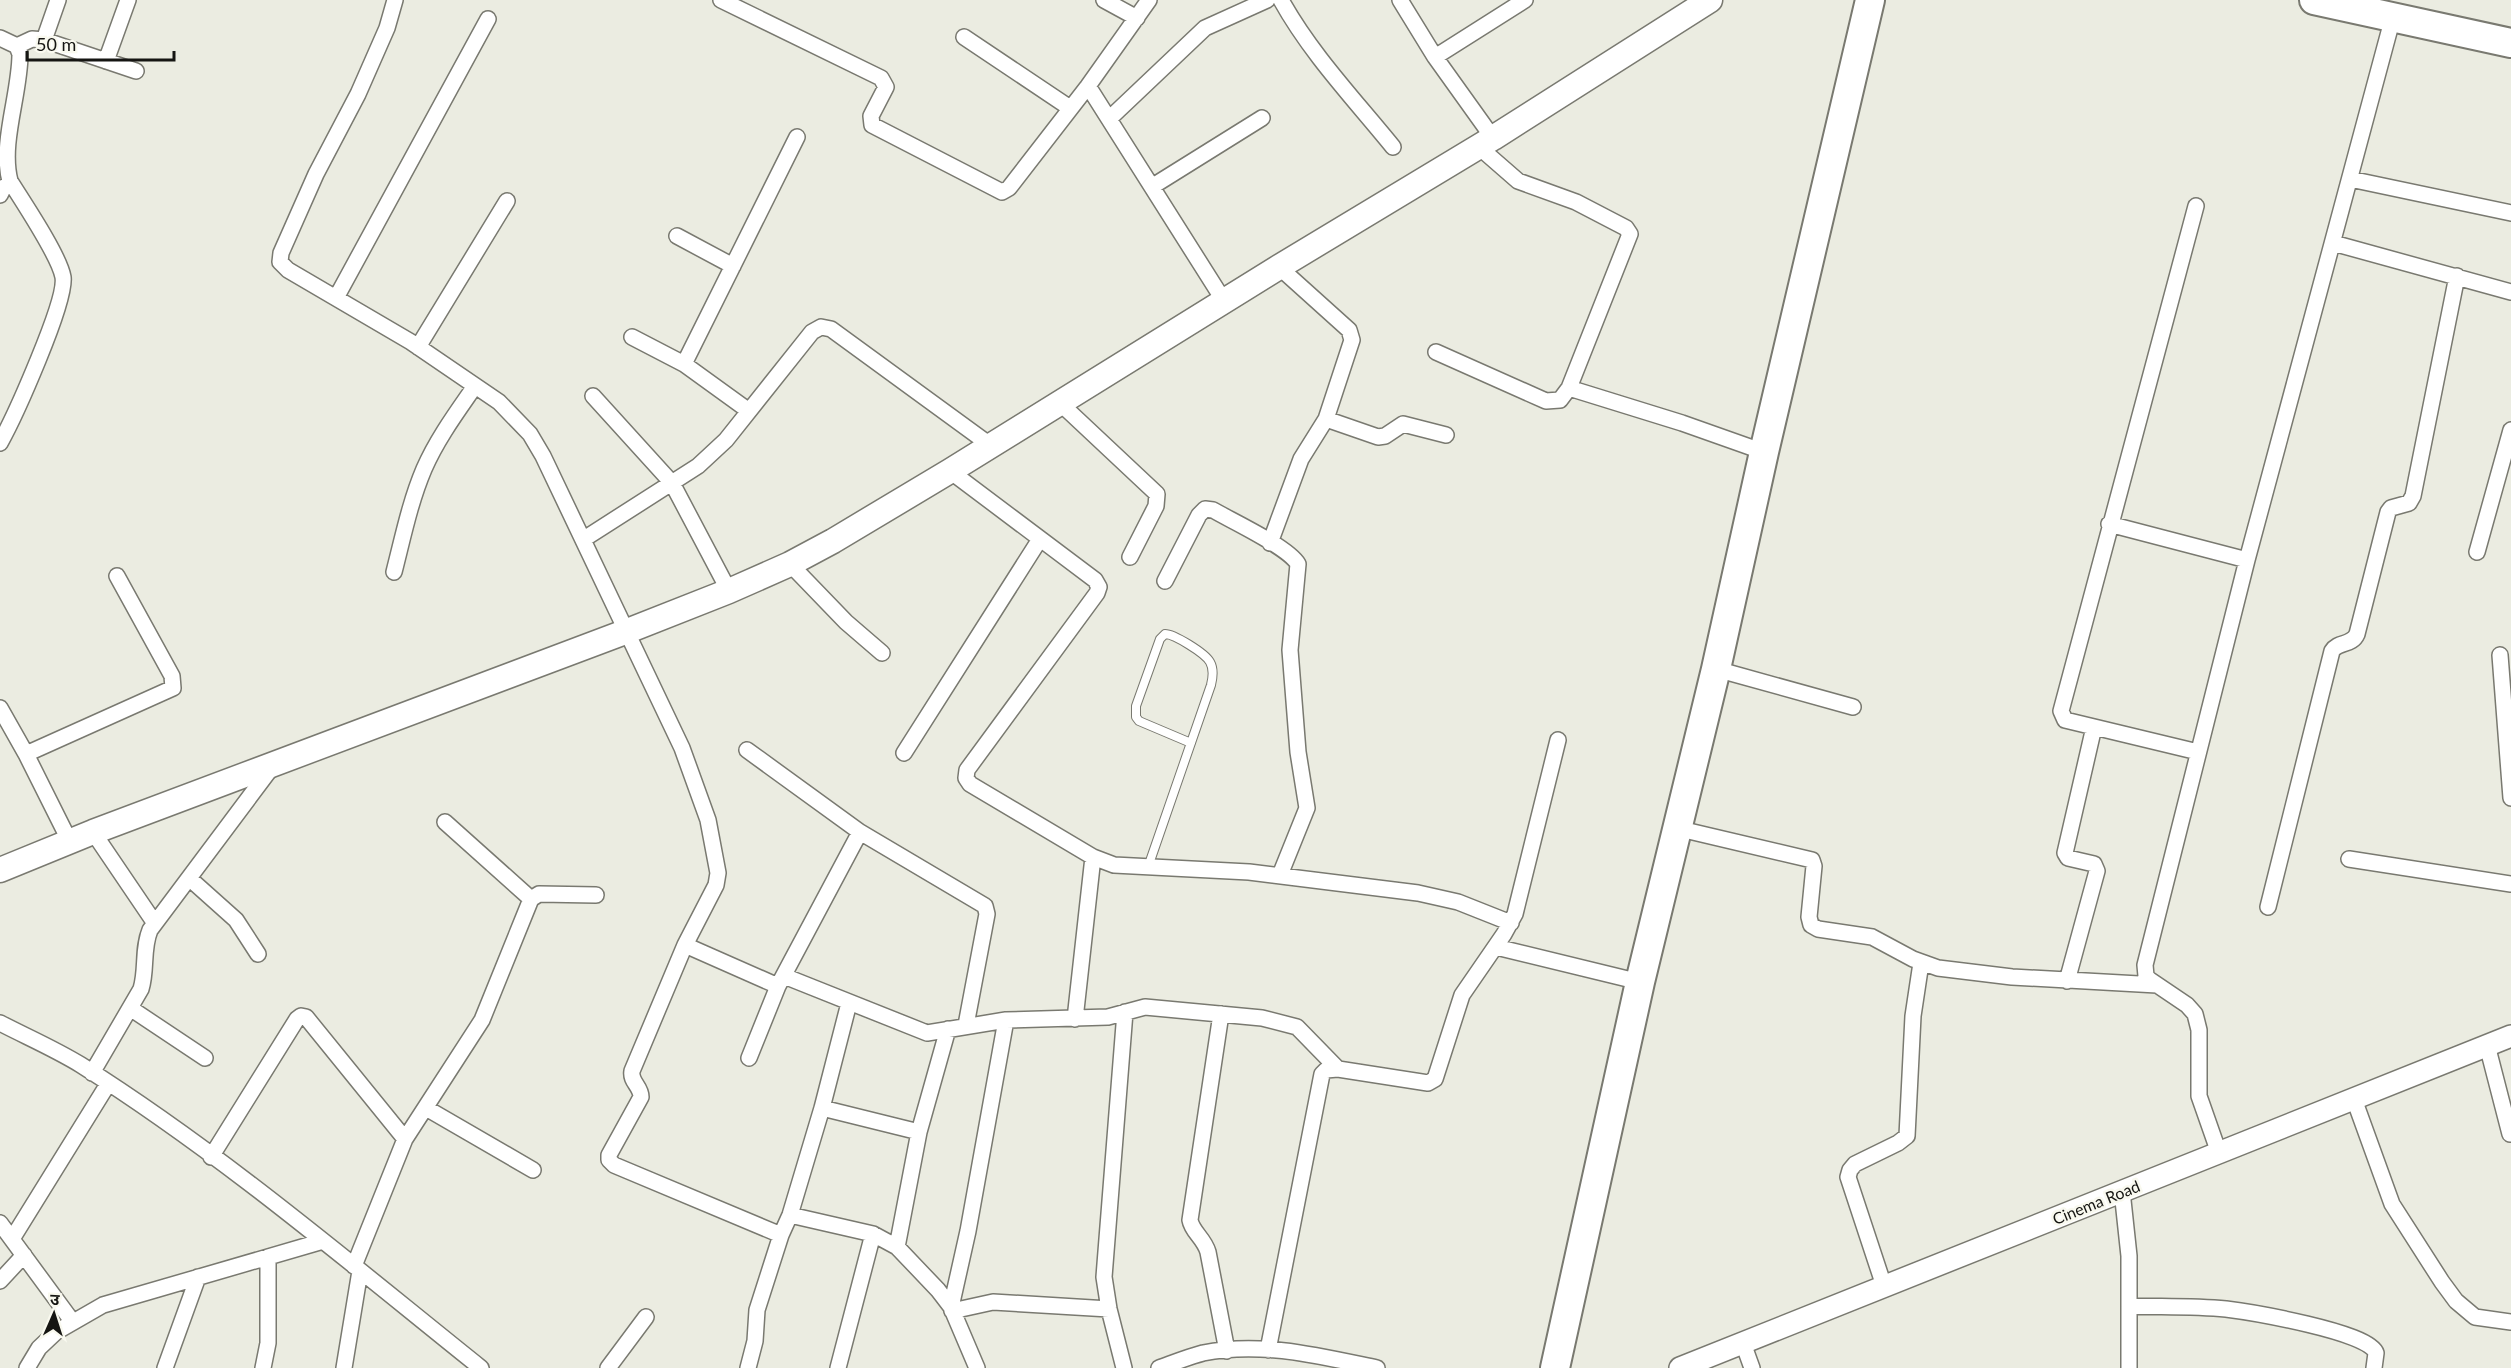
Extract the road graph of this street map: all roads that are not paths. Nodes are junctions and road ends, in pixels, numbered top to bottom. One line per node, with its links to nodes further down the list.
1 (58, 0): 19 (street)
2 (128, 0): 23 (street)
3 (395, 0): 44 (street)
4 (721, 0): 26 (street)
5 (1104, 0): 15 (street)
6 (1149, 0): 15 (street)
7 (1267, 0): 28 (street)
8 (1281, 0): 31 (street)
9 (1400, 0): 22 (street)
10 (1525, 0): 22 (street)
11 (1710, 0): 30 (main road)
12 (1870, 0): 60 (highway)
13 (2314, 0): 14 (highway)
14 (2393, 17): 20 (highway); 32 (street)
15 (1137, 18): 25 (street)
16 (488, 19): 44 (street)
17 (964, 37): 26 (street)
18 (0, 38): 21 (street)
19 (44, 40): 21 (street); 23 (street)
20 (2511, 43)
21 (17, 46): 34 (street)
22 (1435, 57): 30 (street)
23 (106, 61): 24 (street)
24 (136, 71)
25 (1088, 86): 26 (street); 28 (street)
26 (1070, 108)
27 (1262, 118): 33 (street)
28 (1110, 119): 33 (street)
29 (797, 137): 40 (street)
30 (1486, 143): 41 (main road); 51 (street)
31 (1393, 147)
32 (2350, 179): 37 (street); 39 (street)
33 (1153, 186): 45 (street)
34 (5, 190): 58 (street)
35 (507, 201): 47 (street)
36 (2196, 206): 63 (street)
37 (2511, 213)
38 (677, 236): 40 (street)
39 (2332, 243): 42 (street); 69 (street)
40 (733, 266): 49 (street)
41 (1279, 267): 45 (main road); 55 (street)
42 (2457, 276): 43 (street); 104 (street)
43 (2511, 292)
44 (336, 298): 47 (street)
45 (1224, 301): 53 (main road)
46 (632, 337): 49 (street)
47 (418, 347): 50 (street)
48 (1436, 352): 51 (street)
49 (684, 364): 54 (street)
50 (475, 386): 64 (street); 71 (street)
51 (1569, 388): 60 (street)
52 (593, 396): 62 (street)
53 (1060, 403): 59 (main road); 68 (street)
54 (749, 411): 59 (street); 62 (street)
55 (1326, 419): 57 (street); 66 (street)
56 (2511, 429): 67 (street)
57 (1446, 435)
58 (0, 443)
59 (990, 445): 61 (main road)
60 (1764, 452): 78 (highway)
61 (950, 471): 65 (street); 70 (main road)
62 (672, 483): 64 (street); 74 (street)
63 (2109, 524): 69 (street); 81 (street)
64 (584, 539): 75 (street)
65 (1040, 539): 86 (street); 95 (street)
66 (1270, 543): 73 (street); 99 (street)
67 (2477, 552)
68 (1130, 557)
69 (2247, 560): 85 (street)
70 (790, 564): 74 (main road); 76 (street)
71 (394, 572)
72 (117, 576): 87 (street)
73 (1164, 580)
74 (729, 591): 75 (main road)
75 (625, 632): 88 (main road); 107 (street)
76 (882, 653)
77 (2500, 655): 89 (street)
78 (1716, 669): 79 (street); 91 (highway)
79 (1853, 707)
80 (0, 708): 87 (street)
81 (2094, 727): 85 (street); 112 (street)
82 (1558, 740): 106 (street)
83 (1191, 743): 83 (lane); 97 (lane)
84 (747, 750): 92 (street)
85 (2198, 752): 114 (street)
86 (904, 753)
87 (26, 754): 94 (street)
88 (272, 767): 93 (main road); 100 (street)
89 (2511, 798)
90 (445, 822): 103 (street)
91 (1676, 828): 110 (street); 113 (highway)
92 (860, 831): 111 (street); 122 (street)
93 (93, 832): 94 (main road); 105 (street)
94 (70, 842): 98 (main road)
95 (1093, 857): 97 (street); 119 (street)
96 (2349, 859): 101 (street)
97 (1148, 867): 99 (street)
98 (0, 870)
99 (1280, 875): 106 (street)
100 (189, 878): 105 (street); 109 (street)
101 (2511, 884)
102 (596, 895): 103 (street)
103 (531, 899): 132 (street)
104 (2268, 907)
105 (154, 922): 116 (street)
106 (1511, 923): 108 (street)
107 (685, 945): 111 (street); 144 (street)
108 (1496, 947): 113 (street); 128 (street)
109 (258, 954)
110 (1921, 963): 112 (street); 153 (street)
111 (781, 981): 115 (street); 127 (street)
112 (2067, 981): 114 (street)
113 (1640, 982): 177 (highway)
114 (2157, 985): 137 (street)
115 (849, 1003): 123 (street); 133 (street)
116 (130, 1008): 126 (street); 129 (street)
117 (1125, 1012): 118 (street); 119 (street); 156 (street)
118 (1221, 1014): 128 (street); 162 (street)
119 (1075, 1019): 120 (street)
120 (1006, 1020): 122 (street); 155 (street)
121 (0, 1023): 129 (street)
122 (966, 1025): 123 (street)
123 (948, 1029): 134 (street)
124 (2511, 1036): 125 (street, Cinema Road)
125 (2487, 1045): 131 (street, Cinema Road); 135 (street)
126 (205, 1058)
127 (749, 1058)
128 (1338, 1069): 161 (street)
129 (92, 1073): 130 (street)
130 (108, 1084): 138 (street); 145 (street)
131 (2354, 1099): 137 (street, Cinema Road); 159 (street)
132 (426, 1108): 136 (street); 139 (street)
133 (822, 1108): 134 (street); 141 (street)
134 (919, 1132): 147 (street)
135 (2510, 1134)
136 (405, 1139): 138 (street); 150 (street)
137 (2219, 1153): 140 (street, Cinema Road)
138 (211, 1157): 146 (street)
139 (532, 1170)
140 (2122, 1191): 153 (street, Cinema Road); 154 (street)
141 (790, 1215): 143 (street); 144 (street)
142 (0, 1223): 145 (street)
143 (873, 1234): 147 (street); 172 (street)
144 (781, 1235): 171 (street)
145 (12, 1239): 148 (street)
146 (323, 1241): 149 (street); 150 (street)
147 (897, 1247): 155 (street)
148 (24, 1255): 152 (street); 158 (street)
149 (268, 1257): 151 (street); 166 (street)
150 (357, 1268): 163 (street); 167 (street)
151 (198, 1277): 158 (street); 165 (street)
152 (0, 1281)
153 (1884, 1287): 160 (street, Cinema Road)
154 (2129, 1306): 180 (street); 181 (street)
155 (951, 1309): 156 (street); 173 (street)
156 (1109, 1309): 174 (street)
157 (646, 1317): 170 (street)
158 (72, 1321): 164 (street)
159 (2511, 1322)
160 (1743, 1343): 178 (street, Cinema Road); 179 (street)
161 (1268, 1350): 162 (street); 176 (street)
162 (1227, 1351): 175 (street)
163 (464, 1354): 168 (street); 169 (street)
164 (27, 1368)
165 (165, 1368)
166 (263, 1368)
167 (344, 1368)
168 (457, 1368)
169 (481, 1368)
170 (608, 1368)
171 (748, 1368)
172 (838, 1368)
173 (977, 1368)
174 (1124, 1368)
175 (1158, 1368)
176 (1377, 1368)
177 (1554, 1368)
178 (1680, 1368)
179 (1752, 1368)
180 (2129, 1368)
181 (2374, 1368)

